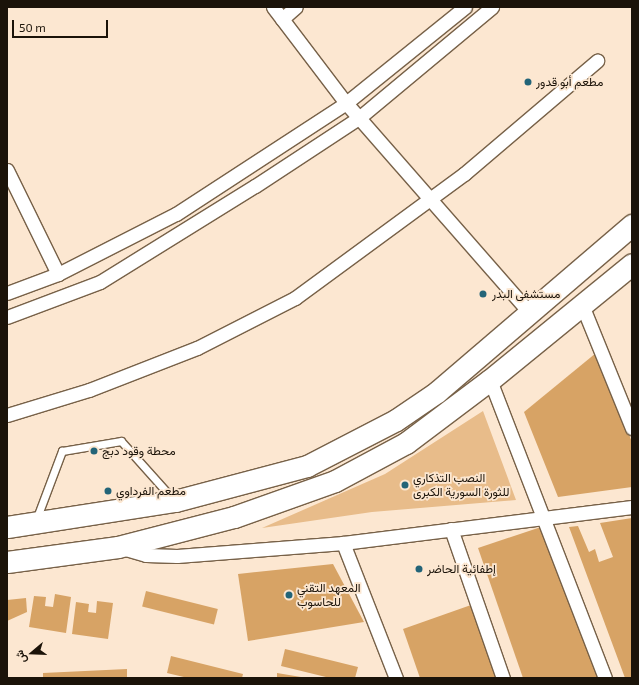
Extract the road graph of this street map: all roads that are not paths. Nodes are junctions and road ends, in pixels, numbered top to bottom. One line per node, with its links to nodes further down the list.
1 (273, 7): 5 (street)
2 (296, 7): 5 (street)
3 (465, 7): 7 (street)
4 (492, 7): 8 (street)
5 (282, 19): 7 (street)
6 (597, 61): 10 (street)
7 (346, 103): 8 (street); 13 (street)
8 (360, 117): 10 (street); 17 (street)
9 (7, 170): 13 (street)
10 (431, 198): 16 (street); 19 (street)
11 (632, 225): 16 (main road)
12 (632, 264): 15 (main road)
13 (58, 274): 14 (street)
14 (7, 294)
15 (582, 305): 18 (main road); 20 (street)
16 (530, 313): 21 (main road)
17 (7, 317)
18 (490, 380): 23 (street); 28 (main road)
19 (7, 415)
20 (632, 428)
21 (175, 502): 24 (main road); 24 (lane)
22 (632, 507): 23 (street)
23 (545, 519): 26 (street); 32 (street)
24 (35, 524): 25 (main road)
25 (7, 527)
26 (451, 529): 27 (street); 31 (street)
27 (344, 542): 28 (street); 30 (street)
28 (118, 547): 29 (main road)
29 (7, 562)
30 (396, 678)
31 (503, 678)
32 (606, 678)

